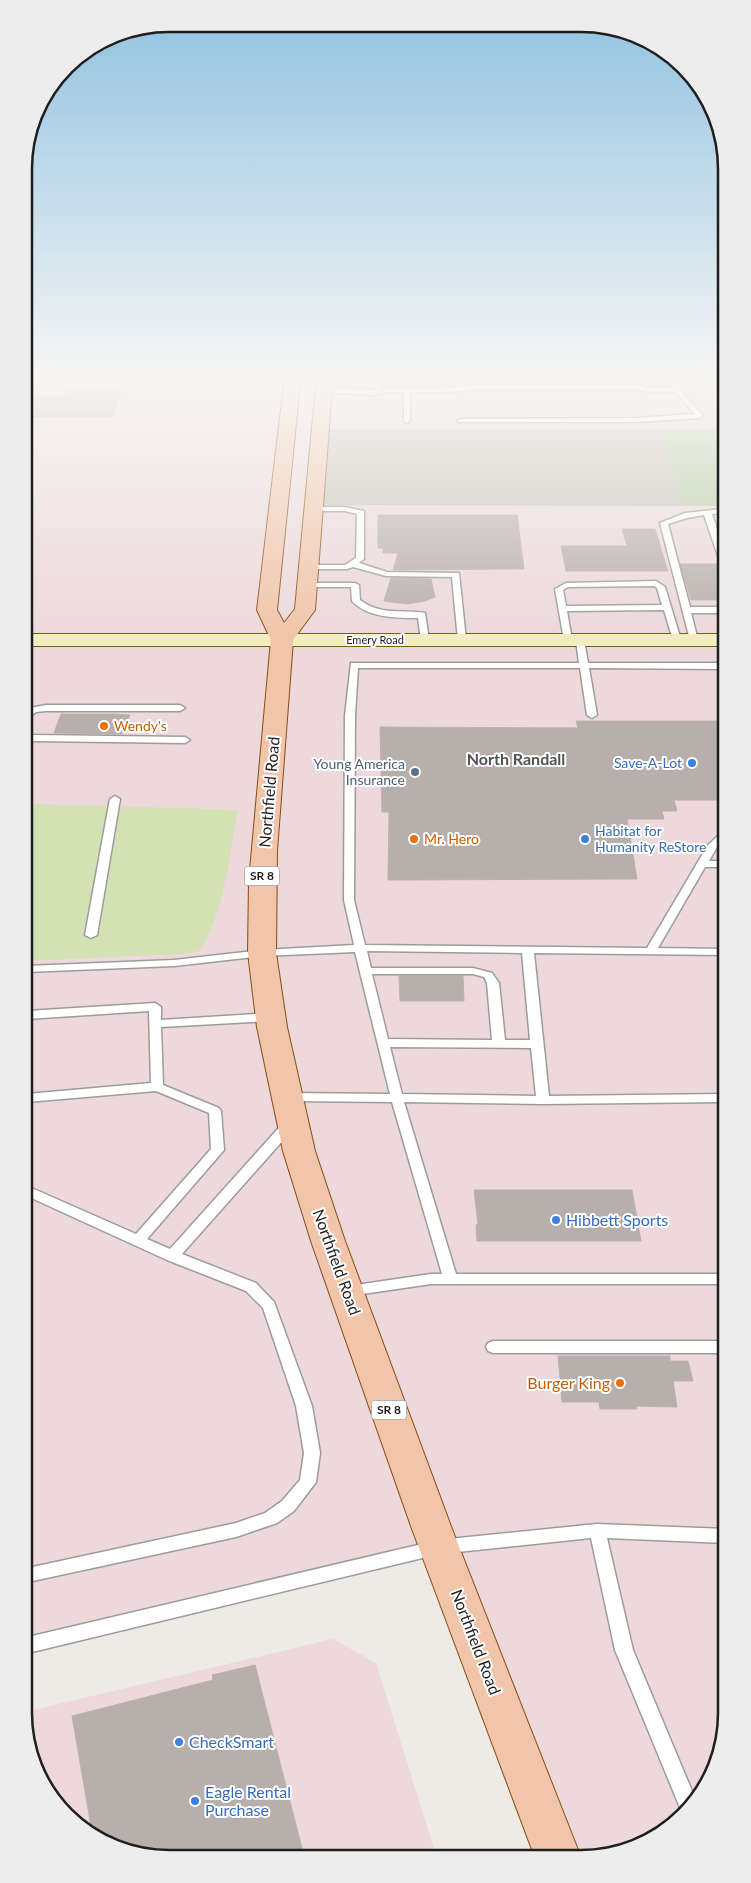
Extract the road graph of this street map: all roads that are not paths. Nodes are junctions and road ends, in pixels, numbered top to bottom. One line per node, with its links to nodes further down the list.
1 (284, 463): 3 (main road)
2 (320, 463): 4 (main road)
3 (279, 506): 4 (main road); 15 (main road)
4 (314, 507): 8 (lane); 9 (main road)
5 (707, 512): 6 (lane); 7 (lane); 12 (lane)
6 (718, 512)
7 (718, 544)
8 (353, 564): 9 (lane); 17 (lane)
9 (308, 576): 15 (main road); 16 (lane)
10 (668, 608): 11 (lane); 11 (lane); 19 (lane)
11 (562, 609): 18 (lane)
12 (686, 610): 13 (lane); 19 (lane)
13 (718, 610)
14 (33, 640): 15 (main road, Emery Road)
15 (282, 640): 16 (main road, Emery Road); 37 (main road, Northfield Road / SR 8)
16 (425, 640): 17 (main road, Emery Road)
17 (462, 640): 18 (main road, Emery Road)
18 (574, 640): 19 (main road, Emery Road); 22 (lane)
19 (685, 640): 20 (main road, Emery Road)
20 (718, 640)
21 (718, 666): 22 (lane)
22 (586, 667): 25 (lane); 33 (lane)
23 (180, 708): 24 (lane)
24 (33, 710)
25 (592, 715)
26 (33, 738): 27 (lane)
27 (185, 740)
28 (115, 799): 32 (lane)
29 (718, 841): 30 (lane)
30 (703, 864): 31 (lane); 35 (lane)
31 (718, 864)
32 (91, 935)
33 (360, 948): 34 (lane); 37 (lane); 39 (lane)
34 (528, 951): 35 (lane); 44 (lane)
35 (651, 951): 36 (lane)
36 (718, 952)
37 (262, 953): 38 (lane); 41 (main road, Northfield Road / SR 8)
38 (32, 968)
39 (365, 971): 43 (lane); 45 (lane)
40 (32, 1015): 42 (lane)
41 (271, 1017): 42 (lane); 51 (main road, Northfield Road / SR 8)
42 (155, 1024): 46 (lane)
43 (383, 1044): 45 (lane); 49 (lane)
44 (536, 1044): 45 (lane); 50 (lane)
45 (498, 1045)
46 (157, 1087): 47 (lane); 53 (lane)
47 (32, 1098)
48 (718, 1098): 50 (lane)
49 (397, 1099): 50 (lane); 51 (lane); 55 (lane)
50 (543, 1100)
51 (289, 1109): 54 (lane); 57 (main road, Northfield Road / SR 8)
52 (32, 1193): 53 (lane)
53 (138, 1241): 54 (lane)
54 (172, 1256): 63 (lane)
55 (451, 1279): 56 (lane); 57 (lane)
56 (718, 1279)
57 (347, 1292): 62 (main road, Northfield Road / SR 8)
58 (493, 1347): 59 (lane)
59 (718, 1347)
60 (597, 1532): 61 (lane); 62 (lane); 65 (lane)
61 (718, 1536)
62 (439, 1547): 64 (lane); 66 (main road, Northfield Road / SR 8)
63 (32, 1574)
64 (32, 1644)
65 (687, 1801)
66 (555, 1850)

